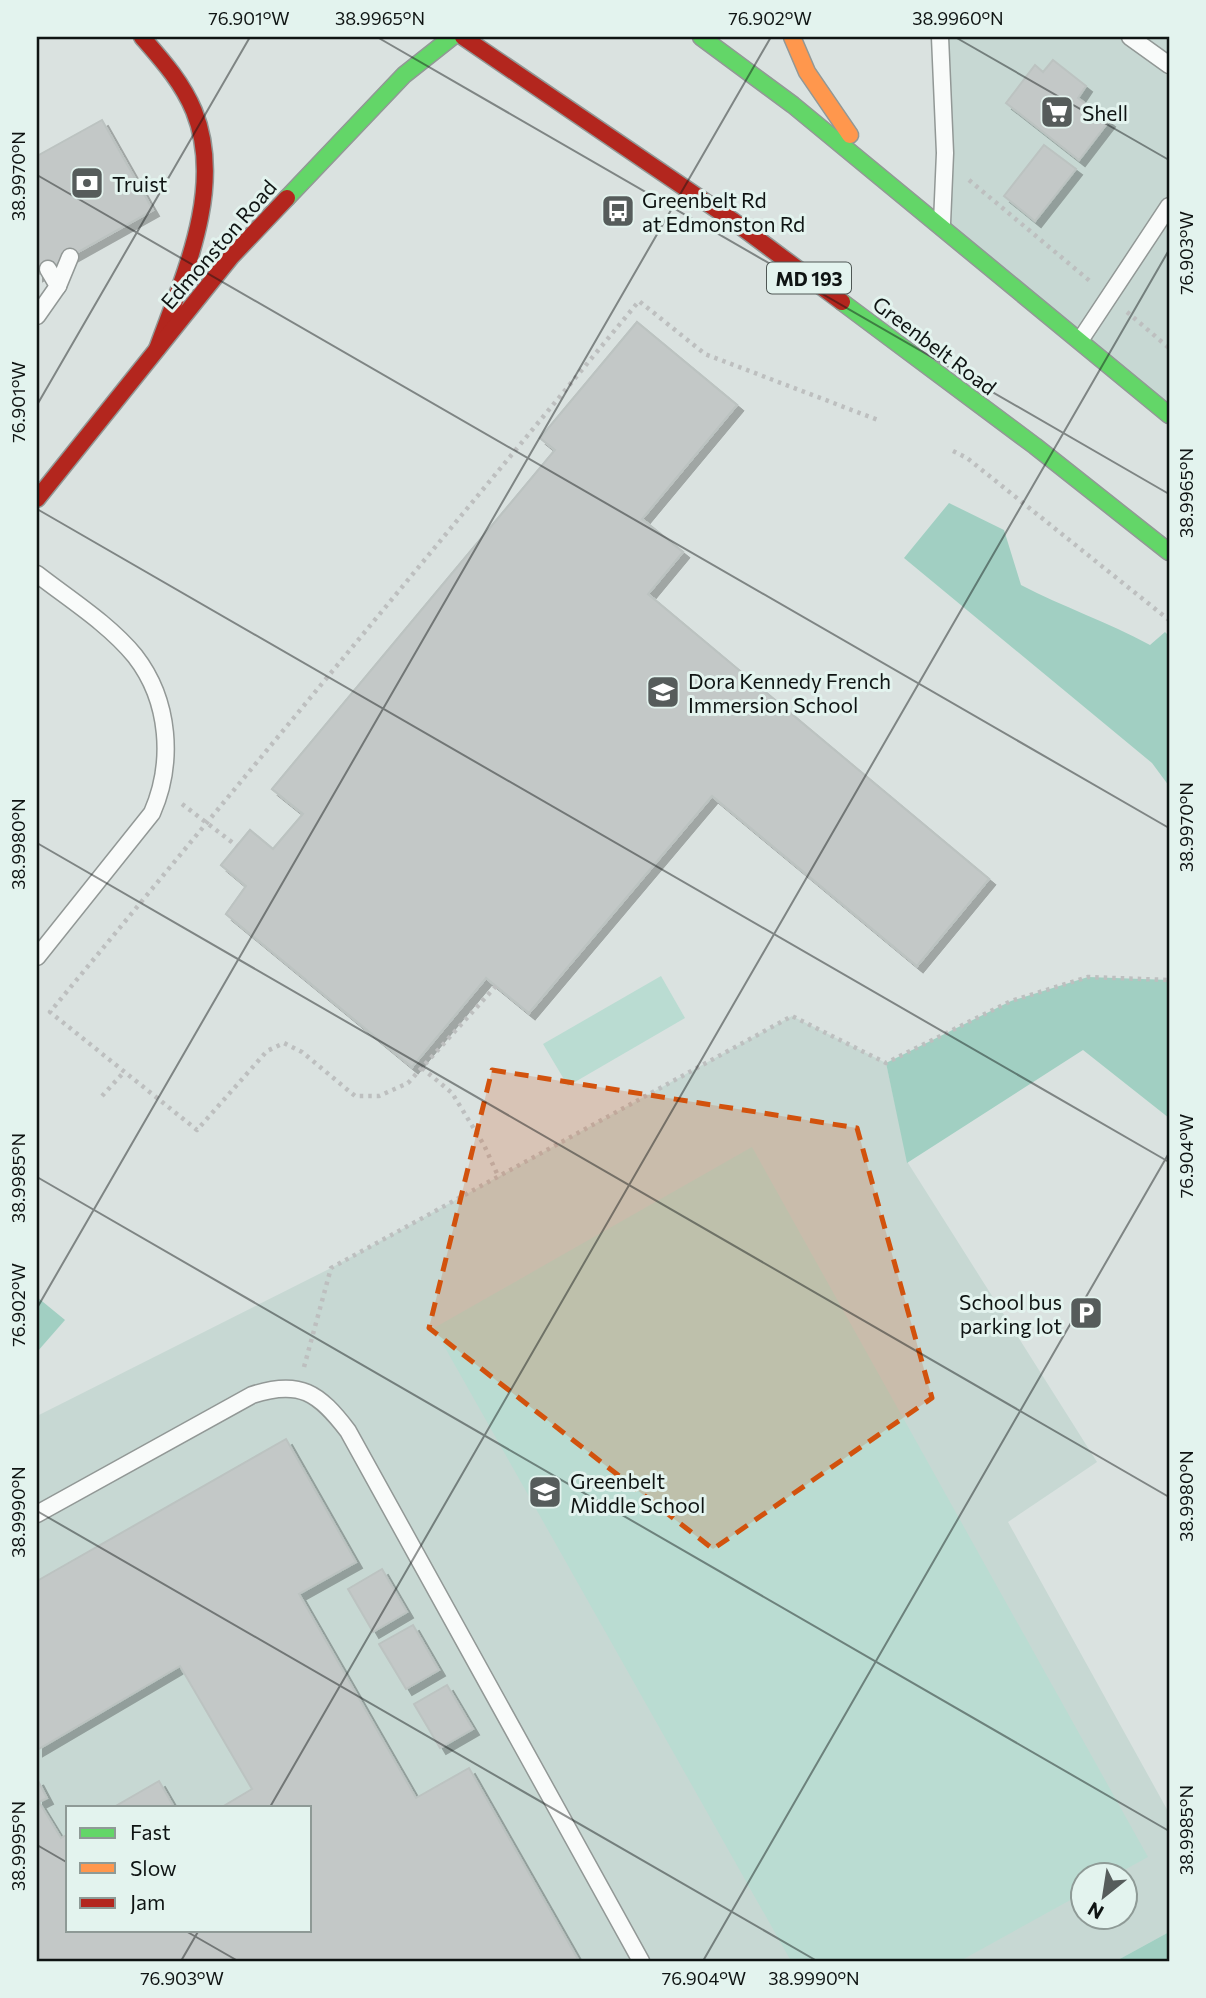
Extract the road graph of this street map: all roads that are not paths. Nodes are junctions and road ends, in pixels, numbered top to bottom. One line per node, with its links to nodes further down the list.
1 (142, 37): 16 (main road)
2 (452, 37): 16 (main road, Edmonston Road)
3 (463, 37): 19 (main road, Greenbelt Road / MD 193)
4 (701, 37): 10 (main road)
5 (792, 37): 10 (main road)
6 (940, 37): 10 (lane)
7 (1130, 37): 8 (lane)
8 (1169, 65)
9 (1169, 206): 15 (lane)
10 (936, 222): 15 (main road)
11 (70, 257): 13 (lane)
12 (48, 269): 13 (lane)
13 (58, 286): 14 (lane)
14 (37, 316)
15 (1081, 339): 17 (main road)
16 (157, 349): 18 (main road, Edmonston Road)
17 (1169, 415)
18 (37, 499)
19 (1169, 552)
20 (37, 574): 21 (lane)
21 (37, 957)
22 (37, 1514): 23 (lane)
23 (641, 1961)

